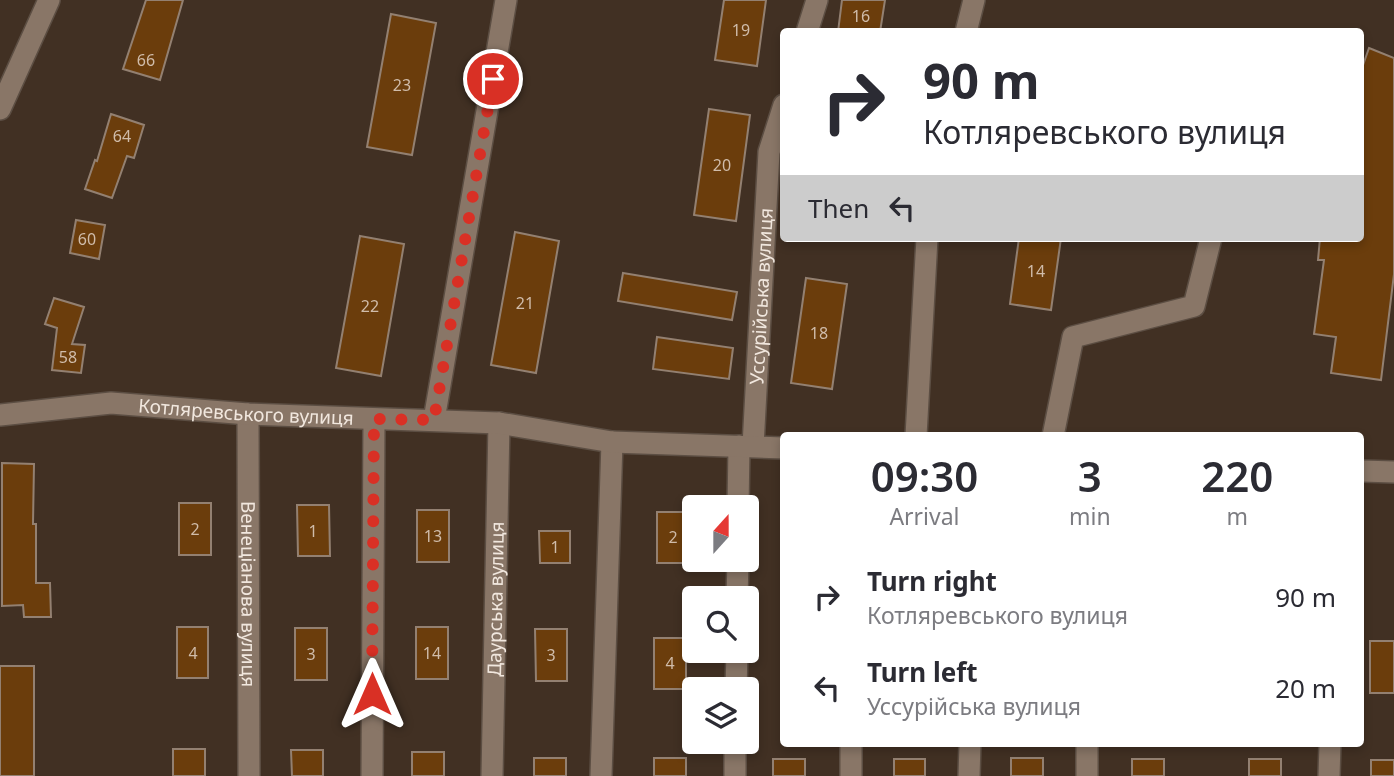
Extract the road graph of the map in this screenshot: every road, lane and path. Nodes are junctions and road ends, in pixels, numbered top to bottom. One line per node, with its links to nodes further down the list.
1 (49, 0): 7 (street)
2 (506, 0): 14 (street)
3 (817, 0): 5 (street)
4 (974, 0): 6 (street)
5 (808, 28)
6 (968, 28)
7 (0, 109)
8 (780, 118): 19 (street, Уссурійська вулиця)
9 (927, 242): 16 (street)
10 (1209, 242): 17 (street)
11 (248, 414): 12 (street, Котляревського вулиця); 13 (street, Котляревського вулиця); 29 (street, Венеціанова вулиця)
12 (0, 415)
13 (374, 419): 14 (street, Котляревського вулиця); 30 (street)
14 (434, 420): 15 (street, Котляревського вулиця)
15 (499, 424): 18 (street, Котляревського вулиця); 31 (street, Даурська вулиця)
16 (916, 432)
17 (1054, 432)
18 (612, 442): 19 (street, Котляревського вулиця); 32 (street)
19 (746, 446): 20 (street, Котляревського вулиця); 23 (street, Уссурійська вулиця)
20 (780, 448)
21 (1364, 471): 22 (street)
22 (1394, 472)
23 (740, 495)
24 (851, 747): 34 (street)
25 (970, 747): 35 (street)
26 (1087, 747): 36 (street)
27 (1330, 747): 37 (street)
28 (735, 754): 33 (street)
29 (249, 776)
30 (372, 776)
31 (492, 776)
32 (601, 776)
33 (735, 776)
34 (851, 776)
35 (969, 776)
36 (1087, 776)
37 (1329, 776)

